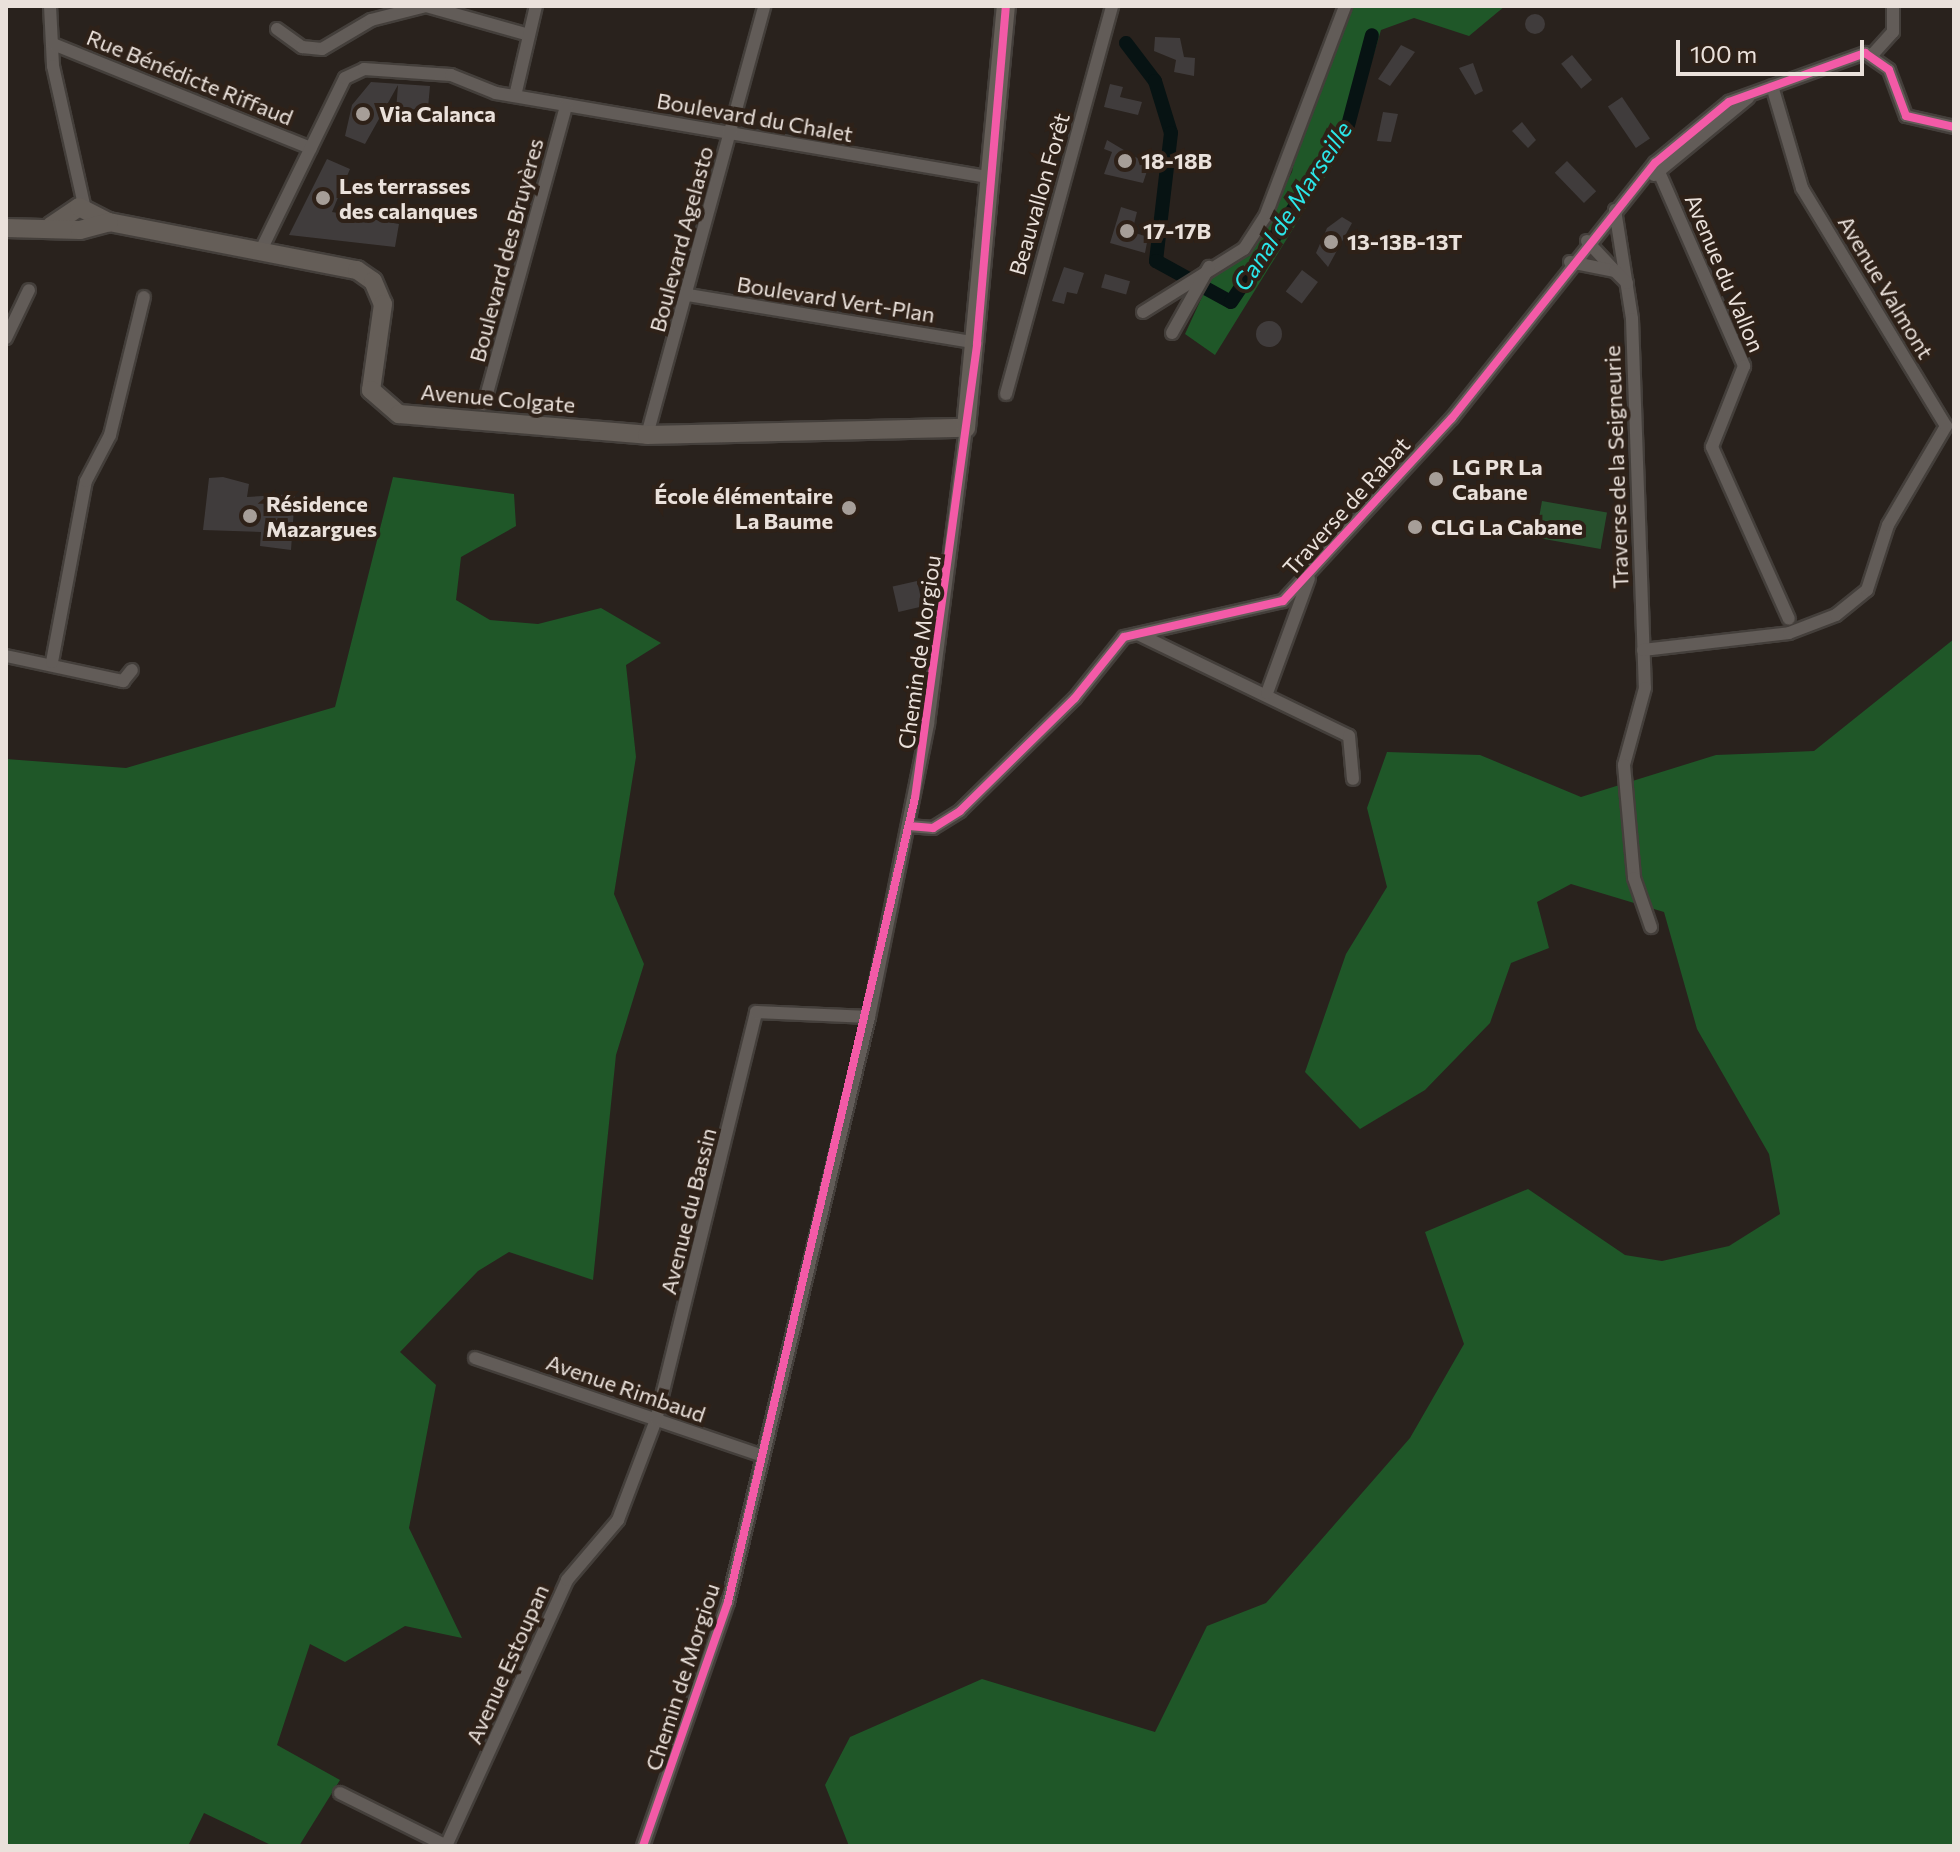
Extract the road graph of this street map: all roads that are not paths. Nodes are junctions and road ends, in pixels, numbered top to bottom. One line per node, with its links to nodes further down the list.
1 (50, 6): 10 (street)
2 (536, 6): 9 (street)
3 (764, 6): 16 (street, Boulevard Agelasto)
4 (1006, 6): 19 (street, Chemin de Morgiou)
5 (1112, 6): 36 (street, Beauvallon Forêt)
6 (1345, 6): 26 (street)
7 (1893, 6): 11 (street)
8 (277, 29): 9 (street)
9 (529, 35): 13 (street)
10 (53, 44): 17 (street, Rue Bénédicte Riffaud); 21 (street)
11 (1873, 54): 12 (street); 15 (street)
12 (1772, 86): 18 (street); 43 (street, Avenue Valmont)
13 (515, 96): 14 (street, Boulevard du Chalet); 17 (street, Boulevard du Chalet)
14 (566, 106): 16 (street, Boulevard du Chalet); 37 (street, Boulevard des Bruyères)
15 (1954, 127)
16 (730, 133): 19 (street, Boulevard du Chalet); 30 (street, Boulevard Agelasto)
17 (311, 148): 24 (street)
18 (1657, 166): 20 (street); 41 (street, Avenue du Vallon)
19 (988, 177): 35 (street, Chemin de Morgiou)
20 (1615, 210): 23 (street); 28 (street, Traverse de la Seigneurie)
21 (79, 217): 22 (street, Avenue Colgate); 24 (street, Avenue Colgate)
22 (6, 228)
23 (1587, 241): 25 (street); 27 (street)
24 (261, 250): 39 (street, Avenue Colgate)
25 (1570, 262): 27 (street); 40 (street, Traverse de Rabat)
26 (1209, 267): 32 (street); 33 (street)
27 (1615, 271): 28 (street)
28 (1627, 283): 43 (street, Traverse de la Seigneurie)
29 (29, 290): 34 (street)
30 (688, 295): 35 (street, Boulevard Vert-Plan); 39 (street, Boulevard Agelasto)
31 (144, 297): 45 (street)
32 (1143, 312)
33 (1172, 333)
34 (6, 338)
35 (977, 343): 38 (street, Chemin de Morgiou)
36 (1006, 394)
37 (484, 404)
38 (966, 428): 39 (street, Avenue Colgate); 49 (street, Chemin de Morgiou)
39 (647, 435)
40 (1310, 575): 42 (street, Traverse de Rabat); 47 (street)
41 (1789, 619)
42 (1138, 634): 47 (street); 49 (street, Traverse de Rabat)
43 (1643, 650): 50 (street, Traverse de la Seigneurie)
44 (6, 656): 45 (street)
45 (52, 662): 46 (street)
46 (132, 670)
47 (1267, 693): 48 (street)
48 (1353, 779)
49 (909, 826): 51 (street, Chemin de Morgiou)
50 (1651, 927)
51 (869, 1017): 53 (street, Avenue du Bassin); 54 (street, Chemin de Morgiou)
52 (475, 1358): 53 (street, Avenue Rimbaud)
53 (656, 1420): 54 (street, Avenue Rimbaud); 57 (street, Avenue Estoupan)
54 (763, 1456): 58 (street, Chemin de Morgiou)
55 (340, 1793): 56 (street)
56 (420, 1840): 57 (street)
57 (447, 1846)
58 (643, 1846)

